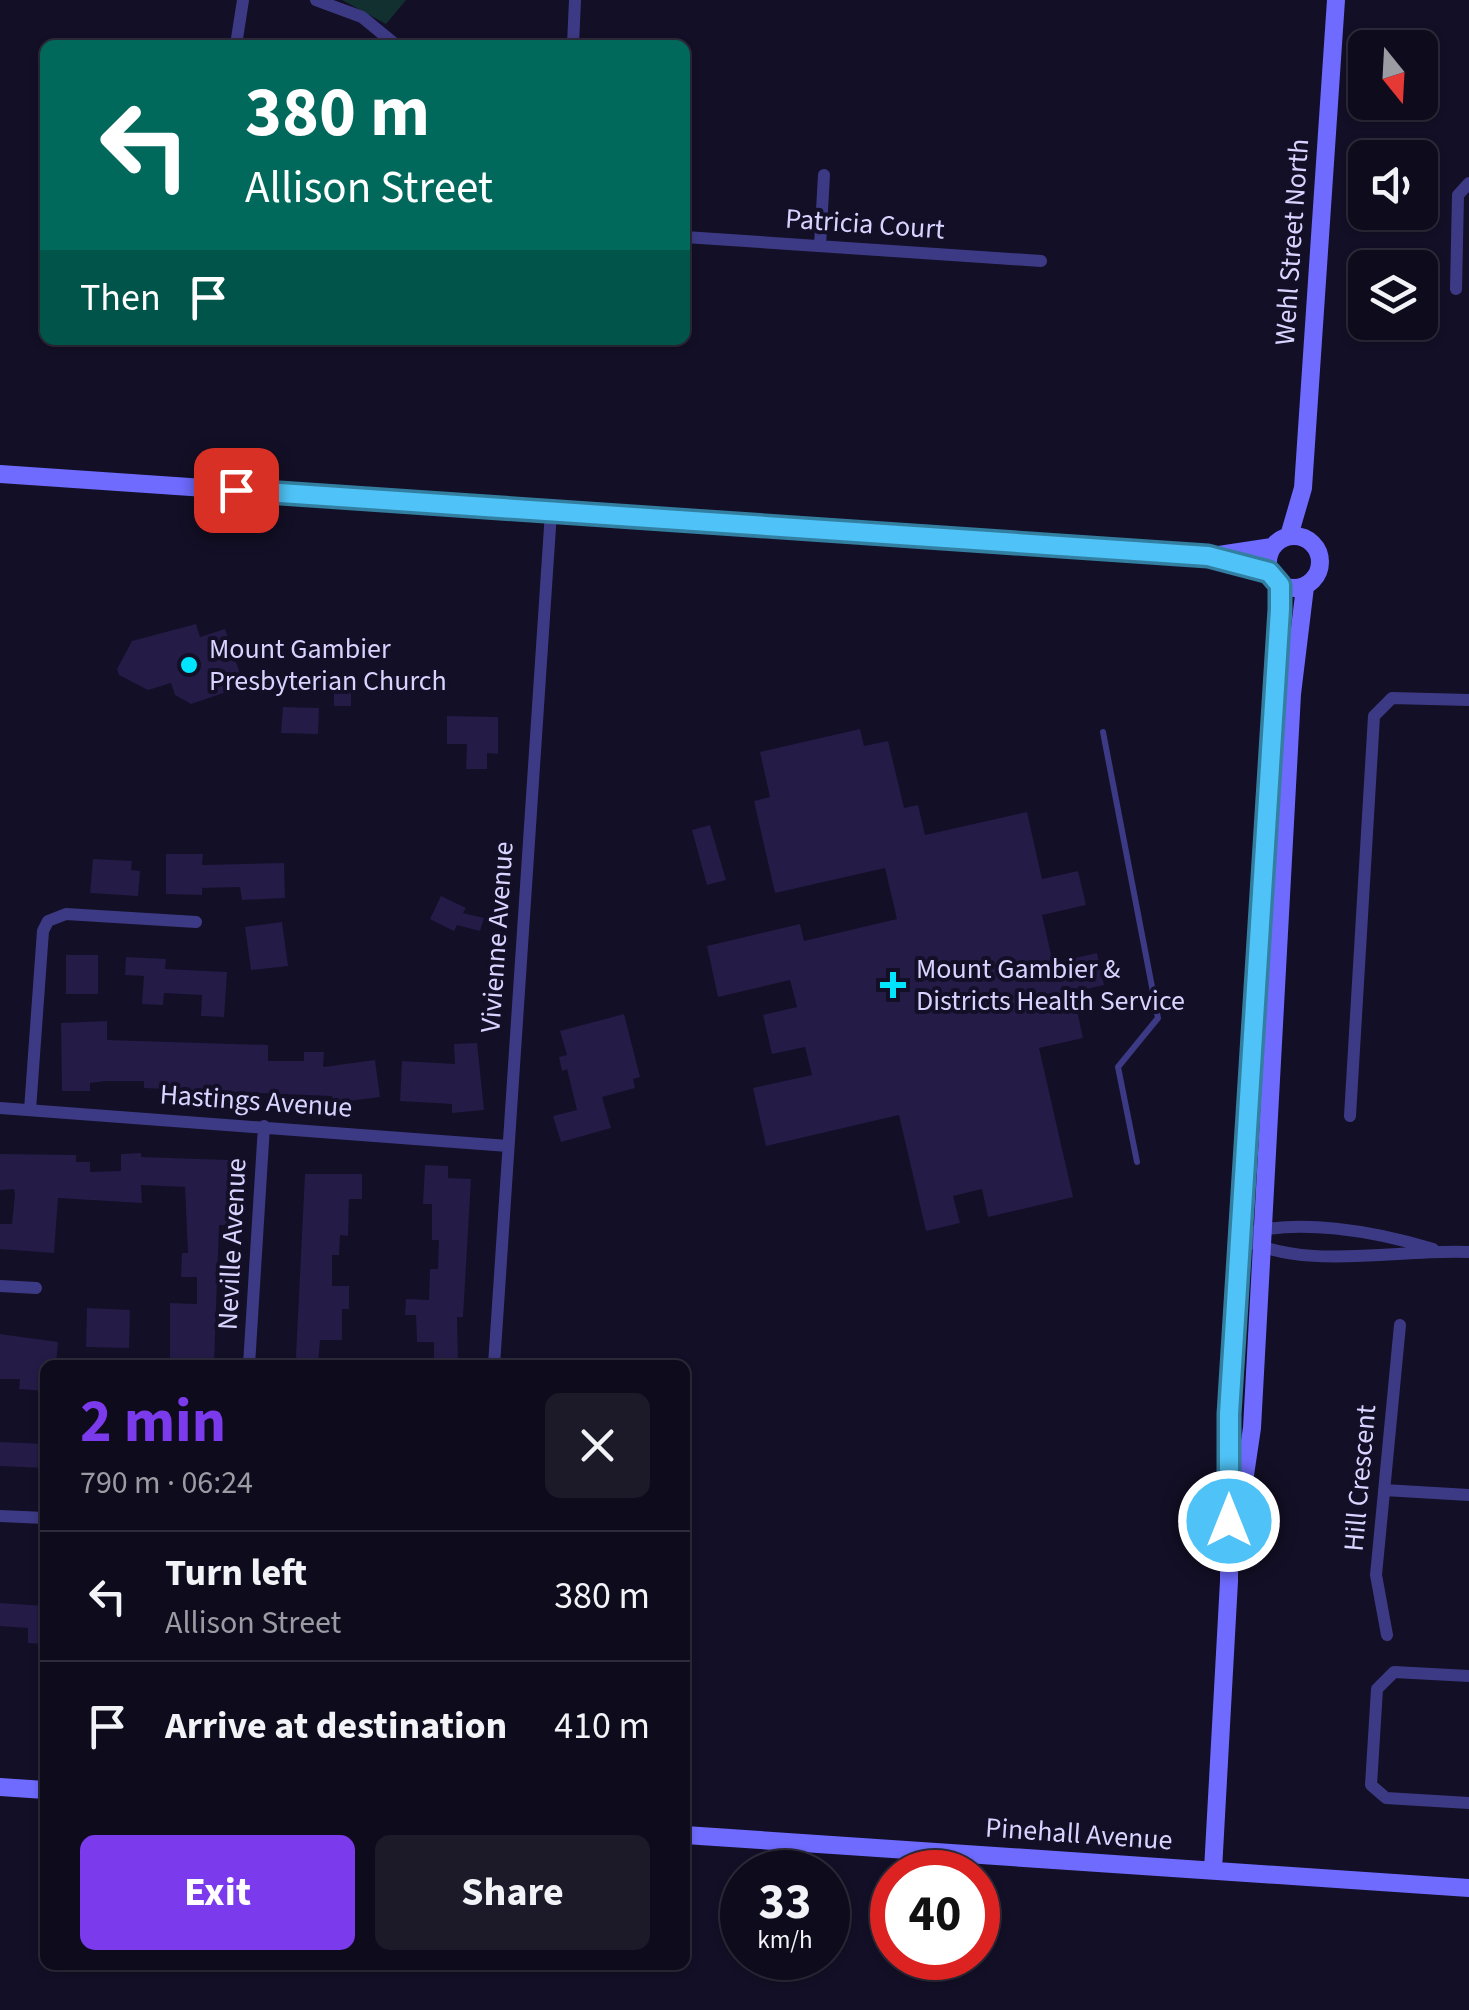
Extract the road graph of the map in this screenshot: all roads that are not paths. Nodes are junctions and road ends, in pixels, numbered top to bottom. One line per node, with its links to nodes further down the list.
1 (243, 0): 5 (street)
2 (316, 0): 6 (street)
3 (576, 0): 7 (street)
4 (1336, 0): 15 (street, Wehl Street North)
5 (237, 40)
6 (390, 40)
7 (572, 40)
8 (824, 174): 11 (street)
9 (1469, 183): 13 (street)
10 (690, 238): 11 (street, Patricia Court)
11 (820, 246): 12 (street, Patricia Court)
12 (1041, 261)
13 (1456, 288)
14 (0, 474): 16 (street)
15 (1303, 488): 17 (street, Wehl Street North); 18 (street, Wehl Street North)
16 (551, 512): 20 (street); 30 (street, Vivienne Avenue)
17 (1289, 536): 18 (street); 19 (street)
18 (1313, 543): 22 (street)
19 (1272, 547): 20 (street); 21 (street)
20 (1208, 556): 21 (street)
21 (1275, 578): 22 (street); 33 (street)
22 (1305, 586): 32 (street)
23 (1469, 700): 28 (street)
24 (1103, 732): 31 (lane)
25 (196, 922): 27 (street)
26 (0, 1108): 27 (street, Hastings Avenue)
27 (30, 1110): 29 (street, Hastings Avenue)
28 (1350, 1116)
29 (264, 1126): 30 (street, Hastings Avenue); 40 (street, Neville Avenue)
30 (508, 1146): 41 (street, Vivienne Avenue)
31 (1137, 1162)
32 (1263, 1228): 33 (street); 34 (street); 35 (street)
33 (1239, 1236): 34 (street); 46 (street)
34 (1261, 1250): 35 (street); 46 (street)
35 (1435, 1250): 36 (street)
36 (1469, 1252)
37 (0, 1286): 38 (street)
38 (36, 1288)
39 (1400, 1325): 42 (street, Hill Crescent)
40 (249, 1360)
41 (494, 1360)
42 (1384, 1490): 43 (street); 47 (street, Hill Crescent)
43 (1469, 1495)
44 (0, 1516): 45 (street)
45 (40, 1518)
46 (1229, 1581): 53 (street)
47 (1387, 1635)
48 (1469, 1676): 51 (street)
49 (0, 1787): 50 (street)
50 (40, 1790)
51 (1469, 1803)
52 (690, 1835): 53 (street, Pinehall Avenue)
53 (1213, 1870): 54 (street, Pinehall Avenue)
54 (1469, 1888)

